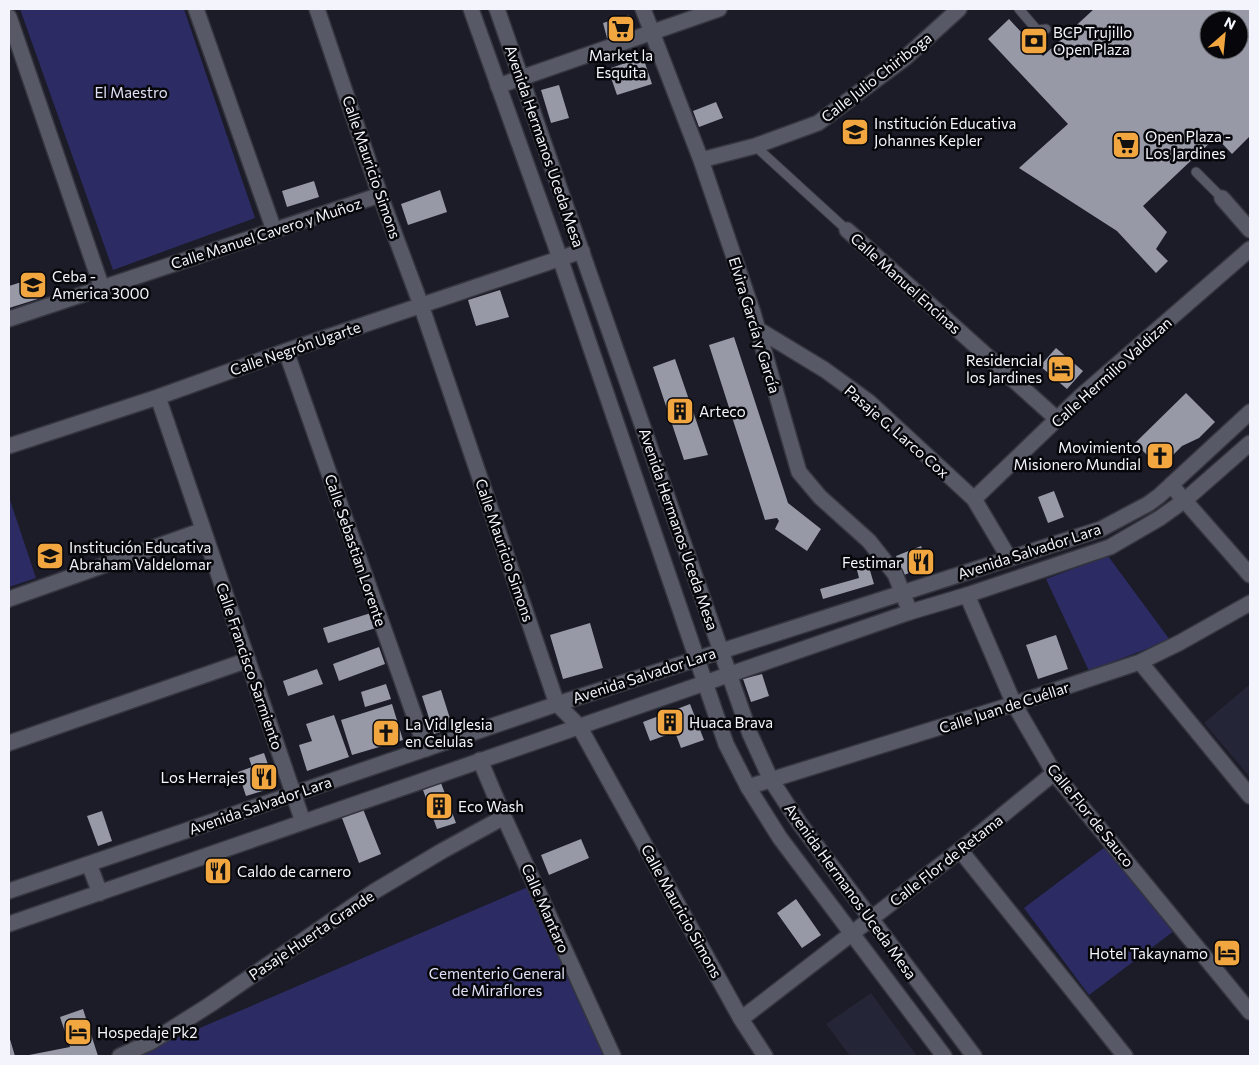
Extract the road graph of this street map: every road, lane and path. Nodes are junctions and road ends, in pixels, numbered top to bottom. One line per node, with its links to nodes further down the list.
1 (196, 9): 19 (street)
2 (317, 9): 17 (street, Calle Mauricio Simons)
3 (471, 9): 13 (street, Avenida Hermanos Uceda Mesa)
4 (497, 9): 12 (street, Avenida Hermanos Uceda Mesa)
5 (643, 9): 11 (street, Elvira García y García)
6 (719, 9): 11 (street)
7 (959, 9): 14 (street, Calle Julio Chiriboga)
8 (1019, 9): 10 (lane)
9 (9, 17): 25 (street)
10 (1046, 29)
11 (652, 33): 12 (street); 15 (street, Elvira García y García)
12 (522, 78): 13 (street); 23 (street, Avenida Hermanos Uceda Mesa)
13 (498, 86): 24 (street, Avenida Hermanos Uceda Mesa)
14 (755, 146): 15 (street, Calle Julio Chiriboga); 20 (lane, Calle Manuel Encinas)
15 (701, 160): 28 (street, Elvira García y García)
16 (1196, 172): 18 (lane)
17 (380, 195): 19 (street, Calle Manuel Cavero y Muñoz); 26 (street, Calle Mauricio Simons)
18 (1222, 198): 21 (street)
19 (274, 230): 25 (street, Calle Manuel Cavero y Muñoz)
20 (847, 230): 32 (street, Calle Manuel Encinas)
21 (1250, 230)
22 (1250, 249): 32 (street, Calle Hermilio Valdizan)
23 (582, 251): 24 (street, Calle Negrón Ugarte); 35 (street, Avenida Hermanos Uceda Mesa)
24 (560, 258): 26 (street, Calle Negrón Ugarte); 37 (street, Avenida Hermanos Uceda Mesa)
25 (102, 288): 27 (street, Calle Manuel Cavero y Muñoz)
26 (421, 305): 29 (street, Calle Negrón Ugarte); 54 (street, Calle Mauricio Simons)
27 (9, 319)
28 (759, 330): 38 (street, Pasaje G. Larco Cox); 43 (street, Elvira García y García)
29 (286, 351): 30 (street, Calle Negrón Ugarte); 58 (street, Calle Sebastian Lorente)
30 (158, 397): 34 (street, Calle Negrón Ugarte); 40 (street, Calle Francisco Sarmiento)
31 (1250, 412): 36 (street, Avenida Salvador Lara)
32 (1057, 419): 38 (street, Calle Hermilio Valdizan)
33 (1250, 443): 39 (street, Avenida Salvador Lara)
34 (9, 446)
35 (662, 482): 37 (street); 48 (street, Avenida Hermanos Uceda Mesa)
36 (1171, 485): 39 (street); 41 (street, Avenida Salvador Lara)
37 (640, 490): 49 (street, Avenida Hermanos Uceda Mesa)
38 (974, 499): 41 (street, Pasaje G. Larco Cox)
39 (1185, 500): 42 (street); 44 (street, Avenida Salvador Lara)
40 (203, 530): 45 (street); 50 (street, Calle Francisco Sarmiento)
41 (1009, 558): 43 (street, Avenida Salvador Lara)
42 (1250, 576)
43 (902, 592): 47 (street, Elvira García y García); 48 (street, Avenida Salvador Lara)
44 (967, 596): 47 (street, Avenida Salvador Lara); 55 (street, Calle Flor de Sauco)
45 (9, 599)
46 (1250, 603): 51 (street, Calle Juan de Cuéllar)
47 (910, 612): 52 (street, Avenida Salvador Lara)
48 (721, 650): 49 (street, Avenida Salvador Lara); 52 (street, Avenida Hermanos Uceda Mesa)
49 (697, 658): 53 (street, Avenida Hermanos Uceda Mesa); 54 (street, Avenida Salvador Lara)
50 (248, 660): 57 (street); 63 (street, Calle Francisco Sarmiento)
51 (1140, 662): 55 (street, Calle Juan de Cuéllar); 64 (street)
52 (730, 675): 53 (street, Avenida Salvador Lara); 61 (street, Avenida Hermanos Uceda Mesa)
53 (706, 683): 56 (street, Avenida Salvador Lara); 62 (street, Avenida Hermanos Uceda Mesa)
54 (557, 704): 56 (street, Calle Mauricio Simons); 58 (street, Avenida Salvador Lara)
55 (1014, 704): 60 (street, Calle Flor de Sauco); 61 (street, Calle Juan de Cuéllar)
56 (579, 726): 59 (street, Avenida Salvador Lara); 75 (street, Calle Mauricio Simons)
57 (9, 743)
58 (426, 749): 63 (street, Avenida Salvador Lara)
59 (480, 760): 65 (street, Calle Mantaro); 66 (street, Avenida Salvador Lara)
60 (1054, 772): 67 (street, Calle Flor de Retama); 74 (street, Calle Flor de Sauco)
61 (771, 780): 62 (street, Calle Juan de Cuéllar); 71 (street, Avenida Hermanos Uceda Mesa)
62 (748, 788): 73 (street, Avenida Hermanos Uceda Mesa)
63 (293, 794): 66 (street, Calle Francisco Sarmiento); 68 (street, Avenida Salvador Lara)
64 (1250, 796)
65 (504, 817): 76 (street, Pasaje Huerta Grande); 77 (street, Calle Mantaro)
66 (303, 822): 70 (street, Avenida Salvador Lara)
67 (960, 850): 71 (street, Calle Flor de Retama); 81 (street)
68 (89, 864): 69 (street, Avenida Salvador Lara); 70 (street)
69 (9, 892)
70 (100, 894): 72 (street, Avenida Salvador Lara)
71 (870, 919): 73 (street, Calle Flor de Retama); 80 (street, Avenida Hermanos Uceda Mesa)
72 (9, 924)
73 (851, 933): 75 (street, Calle Flor de Retama); 79 (street, Avenida Hermanos Uceda Mesa)
74 (1250, 1012)
75 (741, 1019): 78 (street, Calle Mauricio Simons)
76 (120, 1056)
77 (613, 1056)
78 (765, 1056)
79 (944, 1056)
80 (974, 1056)
81 (1125, 1056)

